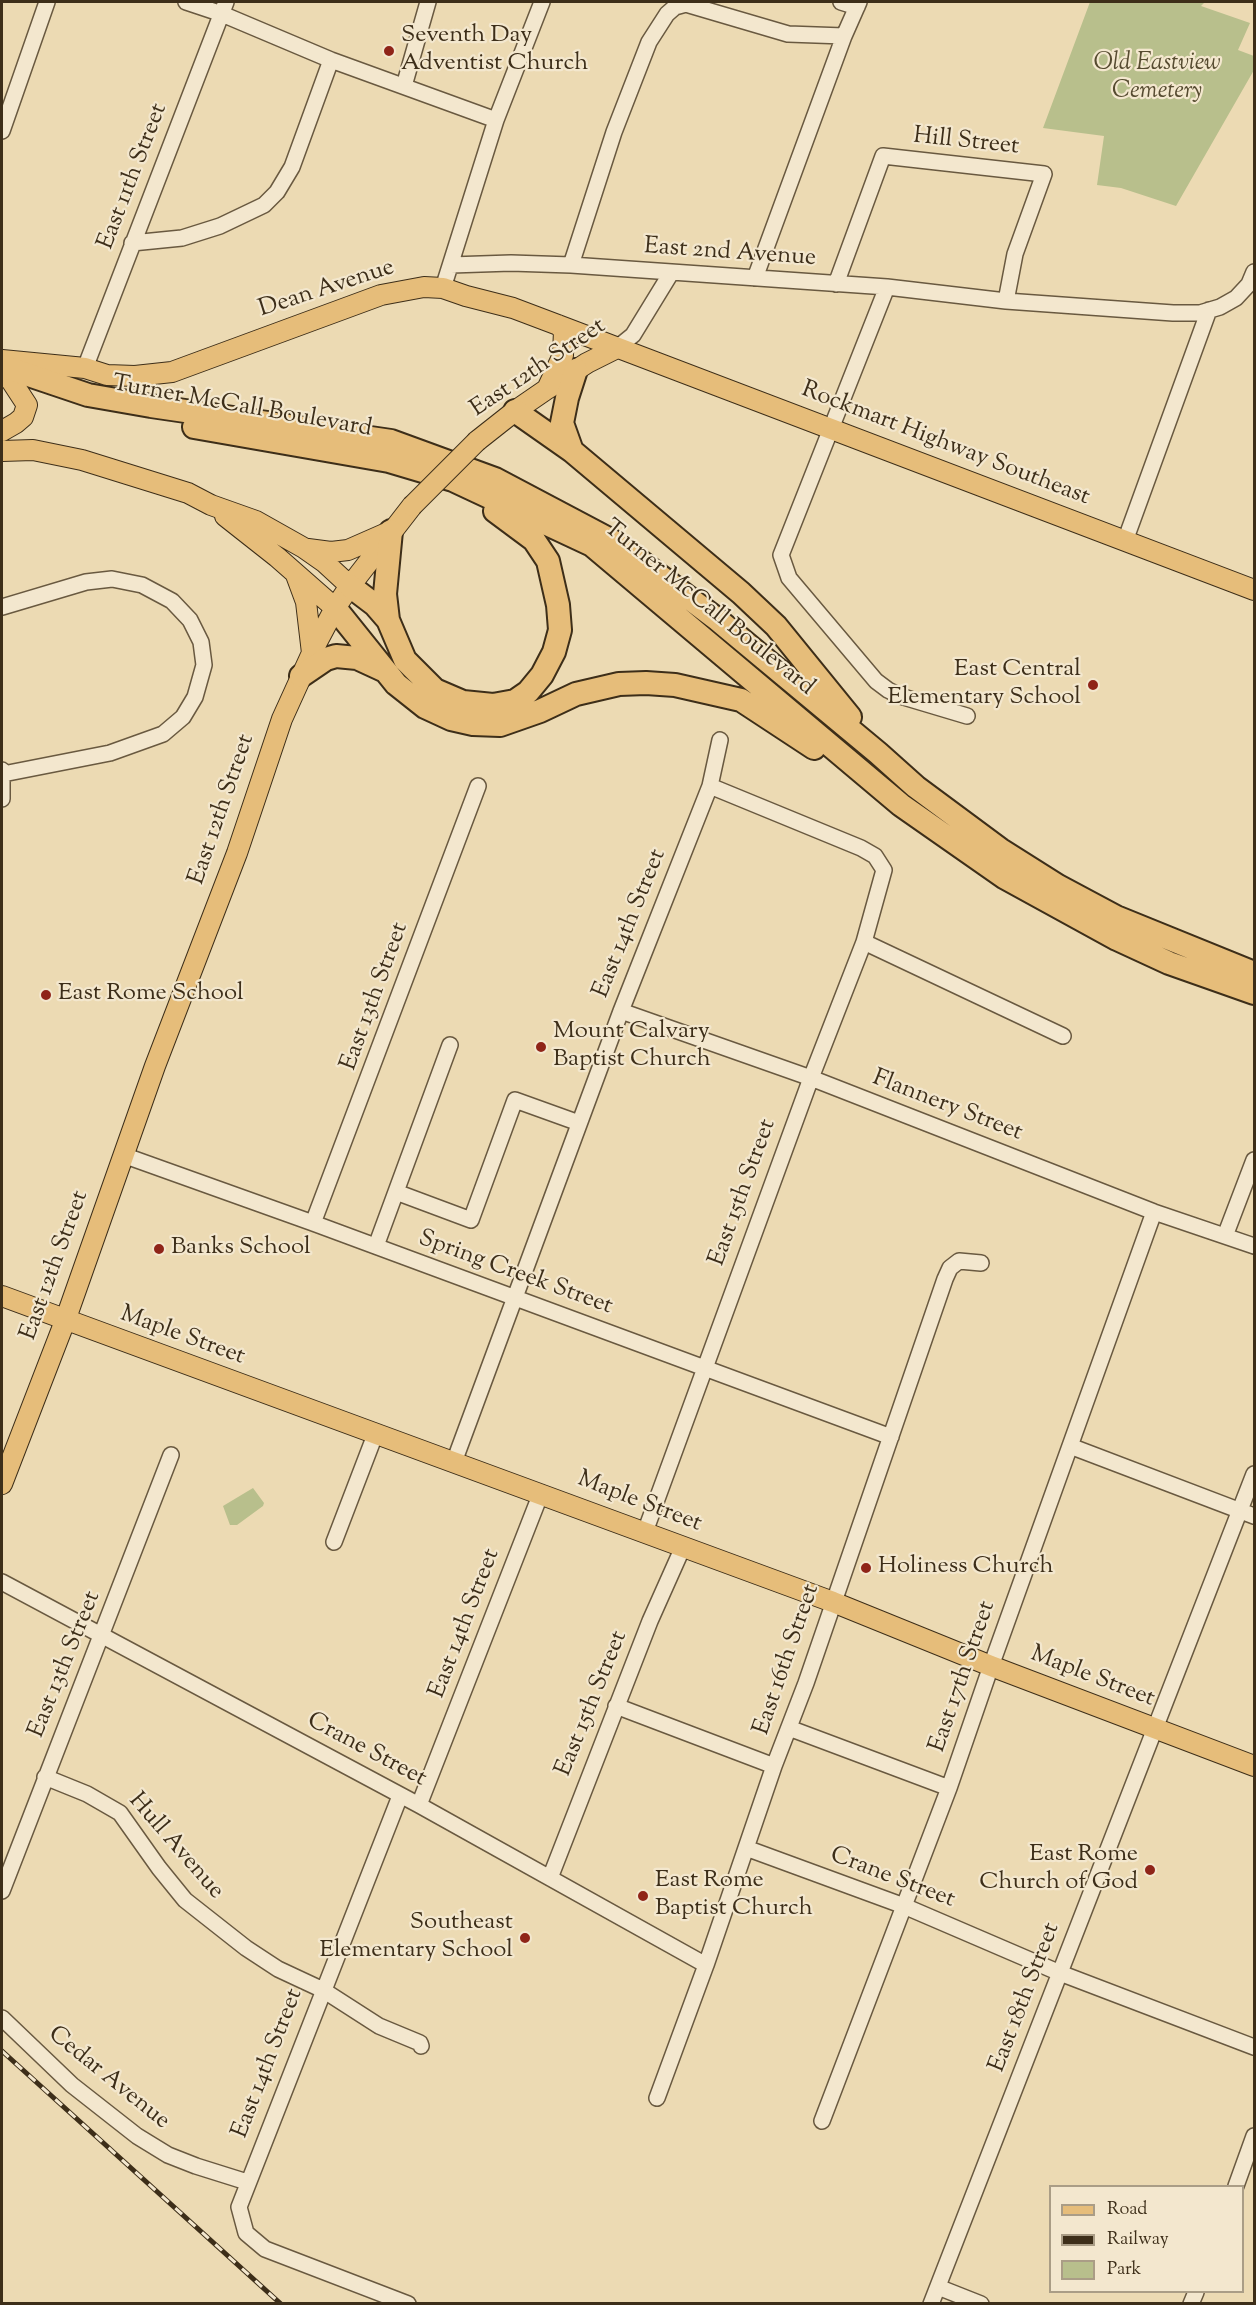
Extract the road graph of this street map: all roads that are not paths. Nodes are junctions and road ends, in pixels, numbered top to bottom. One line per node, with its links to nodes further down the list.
1 (47, 2): 12 (street)
2 (186, 2): 7 (street)
3 (428, 2): 10 (street)
4 (542, 2): 11 (street)
5 (841, 2): 6 (street)
6 (858, 4): 8 (street)
7 (224, 8): 9 (street); 13 (street, East 11th Street)
8 (844, 36): 15 (street); 18 (street)
9 (331, 60): 10 (street); 13 (street)
10 (404, 86): 11 (street)
11 (496, 120): 14 (street)
12 (2, 131)
13 (132, 243): 26 (street, East 11th Street)
14 (451, 265): 15 (street, East 2nd Avenue); 21 (street)
15 (571, 265): 17 (street, East 2nd Avenue)
16 (1254, 272): 23 (street, East 2nd Avenue)
17 (670, 273): 18 (street, East 2nd Avenue); 25 (street, East 12th Street)
18 (754, 278): 19 (street, East 2nd Avenue)
19 (836, 284): 20 (street, East 2nd Avenue); 22 (street, Hill Street)
20 (887, 287): 22 (street, East 2nd Avenue); 31 (street)
21 (443, 288): 24 (main road, Dean Avenue); 26 (main road, Dean Avenue)
22 (1006, 301): 23 (street, East 2nd Avenue)
23 (1209, 310): 38 (street)
24 (558, 325): 25 (main road, Dean Avenue); 29 (main road)
25 (617, 348): 28 (main road, East 12th Street); 31 (main road, Rockmart Highway Southeast)
26 (86, 369): 27 (main road, Dean Avenue)
27 (4, 370): 32 (main road); 35 (highway, Turner McCall Boulevard); 51 (highway, Turner McCall Boulevard)
28 (576, 370): 29 (main road, East 12th Street); 34 (highway)
29 (546, 389): 30 (main road, East 12th Street)
30 (515, 411): 34 (highway); 37 (main road, East 12th Street, bridge)
31 (832, 428): 38 (main road, Rockmart Highway Southeast); 49 (street)
32 (2, 431)
33 (2, 451): 36 (main road)
34 (572, 451): 51 (highway)
35 (453, 480): 45 (highway); 56 (highway, Turner McCall Boulevard)
36 (211, 505): 39 (main road); 40 (main road)
37 (391, 531): 39 (main road); 41 (main road, East 12th Street); 45 (highway)
38 (1125, 540): 42 (main road, Rockmart Highway Southeast)
39 (304, 548): 41 (main road)
40 (295, 572): 44 (main road); 46 (main road)
41 (350, 586): 44 (main road, East 12th Street); 45 (highway)
42 (1254, 590)
43 (2, 608): 52 (street)
44 (335, 608): 46 (main road, East 12th Street); 47 (highway)
45 (388, 620)
46 (312, 653): 48 (main road, East 12th Street)
47 (386, 672): 48 (highway); 56 (highway)
48 (301, 676): 65 (main road, East 12th Street)
49 (967, 716)
50 (720, 740): 54 (street, East 14th Street)
51 (878, 753): 58 (highway, Turner McCall Boulevard)
52 (2, 772): 55 (street)
53 (478, 786): 69 (street, East 13th Street)
54 (710, 786): 57 (street, East 15th Street); 60 (street, East 14th Street)
55 (2, 799)
56 (901, 805): 59 (highway, Turner McCall Boulevard)
57 (864, 942): 61 (street); 63 (street, East 15th Street)
58 (1254, 972)
59 (1254, 993)
60 (621, 1011): 63 (street, Flannery Street); 64 (street, East 14th Street)
61 (1063, 1036)
62 (450, 1045): 67 (street)
63 (811, 1078): 68 (street, Flannery Street); 77 (street, East 15th Street)
64 (579, 1123): 67 (street); 75 (street, East 14th Street)
65 (123, 1155): 69 (street, Spring Creek Street); 76 (main road, East 12th Street)
66 (1254, 1160): 70 (street)
67 (396, 1192): 71 (street)
68 (1154, 1212): 70 (street, Flannery Street); 80 (street, East 17th Street)
69 (314, 1223): 71 (street, Spring Creek Street)
70 (1225, 1236): 72 (street, Flannery Street)
71 (376, 1246): 75 (street, Spring Creek Street)
72 (1254, 1246)
73 (981, 1263): 79 (street, East 16th Street)
74 (2, 1296): 76 (main road, Maple Street)
75 (514, 1297): 77 (street, Spring Creek Street); 82 (street, East 14th Street)
76 (64, 1321): 78 (main road, Maple Street); 84 (main road, East 12th Street)
77 (704, 1368): 79 (street, Spring Creek Street); 87 (street, East 15th Street)
78 (375, 1435): 82 (main road, Maple Street); 88 (street)
79 (891, 1437): 91 (street, East 16th Street)
80 (1070, 1446): 86 (street); 93 (street, East 17th Street)
81 (171, 1455): 92 (street, East 13th Street)
82 (454, 1462): 85 (main road, Maple Street)
83 (1254, 1474): 86 (street, East 18th Street)
84 (2, 1484)
85 (541, 1493): 87 (main road, Maple Street); 102 (street, East 14th Street)
86 (1247, 1514): 96 (street, East 18th Street)
87 (645, 1532): 89 (main road, Maple Street)
88 (334, 1542)
89 (683, 1547): 91 (main road, Maple Street); 94 (street, East 15th Street)
90 (2, 1582): 92 (street, Crane Street)
91 (833, 1602): 93 (main road, Maple Street); 95 (street, East 16th Street)
92 (102, 1635): 99 (street, East 13th Street); 101 (street, Crane Street)
93 (991, 1666): 96 (main road, Maple Street); 100 (street, East 17th Street)
94 (616, 1706): 97 (street); 104 (street, East 15th Street)
95 (789, 1728): 97 (street, East 16th Street); 100 (street)
96 (1155, 1729): 98 (main road, Maple Street); 108 (street, East 18th Street)
97 (774, 1766): 103 (street, East 16th Street)
98 (1254, 1766)
99 (45, 1777): 105 (street, East 13th Street); 109 (street, Hull Avenue)
100 (949, 1788): 106 (street, East 17th Street)
101 (400, 1796): 102 (street, Crane Street); 109 (street, East 14th Street)
102 (419, 1805): 104 (street, Crane Street)
103 (746, 1848): 106 (street, Crane Street); 107 (street, East 16th Street)
104 (550, 1878): 107 (street, Crane Street)
105 (2, 1891)
106 (904, 1906): 108 (street, Crane Street); 114 (street, East 17th Street)
107 (706, 1965): 113 (street, East 16th Street)
108 (1060, 1973): 112 (street, Crane Street); 118 (street, East 18th Street)
109 (323, 1990): 111 (street, Hull Avenue); 116 (street, East 14th Street)
110 (2, 2018): 116 (street, Cedar Avenue)
111 (421, 2046)
112 (1254, 2047)
113 (657, 2098)
114 (822, 2121)
115 (1254, 2136): 117 (street)
116 (247, 2182): 119 (street)
117 (1237, 2185)
118 (938, 2287): 120 (street, East 18th Street); 121 (street)
119 (408, 2304)
120 (931, 2304)
121 (981, 2304)

